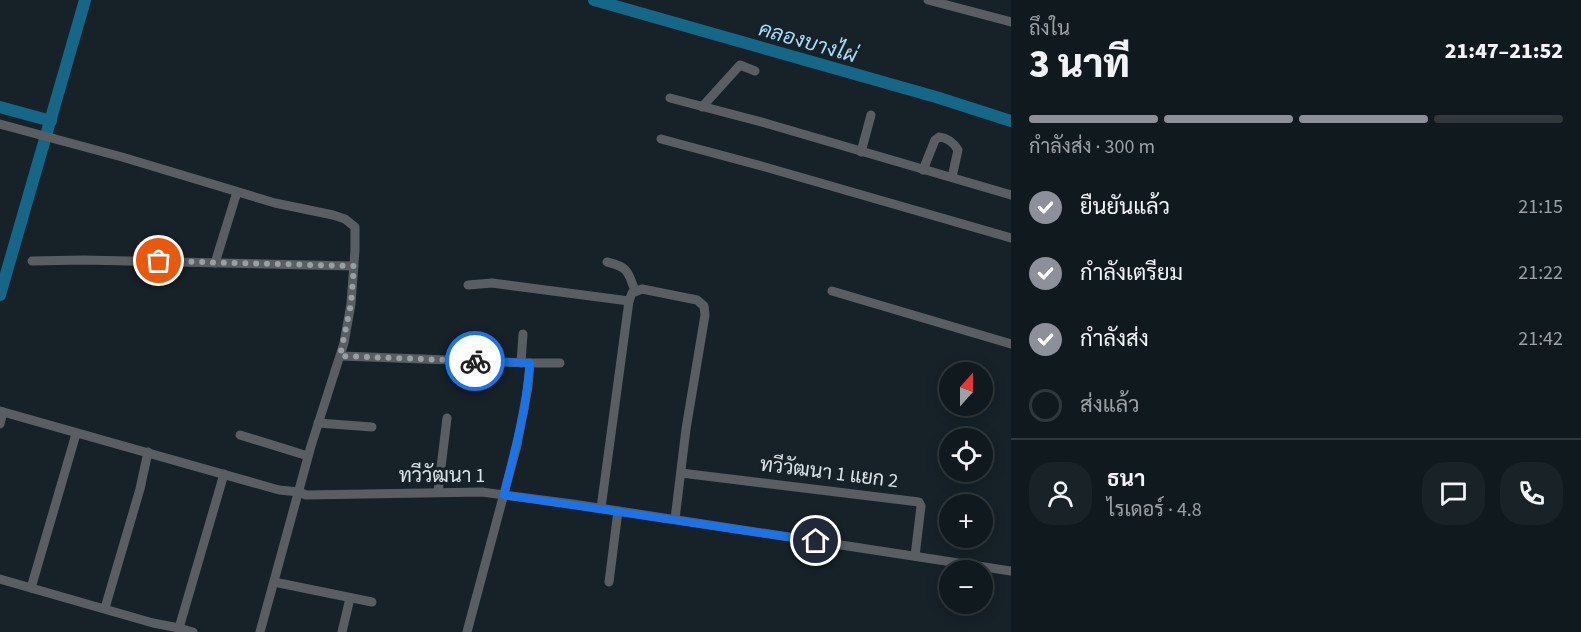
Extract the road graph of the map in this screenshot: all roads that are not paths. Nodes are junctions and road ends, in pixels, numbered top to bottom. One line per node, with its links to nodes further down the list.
1 (928, 0): 2 (street)
2 (1011, 22)
3 (755, 71): 5 (street)
4 (670, 98): 5 (street)
5 (702, 107): 9 (street)
6 (871, 115): 9 (street)
7 (0, 124): 12 (street)
8 (661, 139): 14 (street)
9 (861, 152): 10 (street)
10 (923, 170): 11 (street); 11 (street)
11 (952, 177): 13 (street)
12 (237, 192): 16 (street); 18 (street)
13 (1011, 195)
14 (1011, 238)
15 (32, 261): 16 (street)
16 (215, 262): 18 (street)
17 (607, 262): 20 (street)
18 (354, 266): 25 (street)
19 (468, 285): 22 (street)
20 (635, 291): 22 (street); 37 (street)
21 (832, 291): 24 (street)
22 (629, 302): 42 (street)
23 (523, 334): 26 (street)
24 (1011, 344)
25 (340, 356): 26 (street); 30 (street)
26 (526, 363): 27 (street); 41 (street)
27 (560, 363)
28 (2, 411): 31 (street); 33 (street, ทวีวัฒนา 1)
29 (447, 418): 40 (street)
30 (318, 423): 32 (street); 36 (street)
31 (0, 424)
32 (372, 427)
33 (76, 434): 35 (street, ทวีวัฒนา 1); 50 (street)
34 (240, 435): 36 (street)
35 (148, 453): 38 (street, ทวีวัฒนา 1); 53 (street)
36 (308, 456): 39 (street)
37 (681, 473): 44 (street); 45 (street, ทวีวัฒนา 1 แยก 2)
38 (224, 474): 39 (street, ทวีวัฒนา 1); 54 (street)
39 (299, 492): 40 (street, ทวีวัฒนา 1); 48 (street)
40 (438, 492): 41 (street, ทวีวัฒนา 1)
41 (504, 495): 42 (street, ทวีวัฒนา 1); 58 (street)
42 (601, 508): 43 (street, ทวีวัฒนา 1)
43 (618, 511): 44 (street, ทวีวัฒนา 1); 49 (street)
44 (675, 519): 45 (street, ทวีวัฒนา 1)
45 (915, 556): 46 (street, ทวีวัฒนา 1)
46 (1011, 571)
47 (0, 579): 50 (street)
48 (274, 582): 51 (street); 56 (street)
49 (609, 582)
50 (31, 588): 53 (street)
51 (350, 598): 52 (street); 57 (street)
52 (372, 602)
53 (105, 608): 54 (street)
54 (179, 628): 55 (street)
55 (194, 632)
56 (260, 632)
57 (342, 632)
58 (467, 632)

